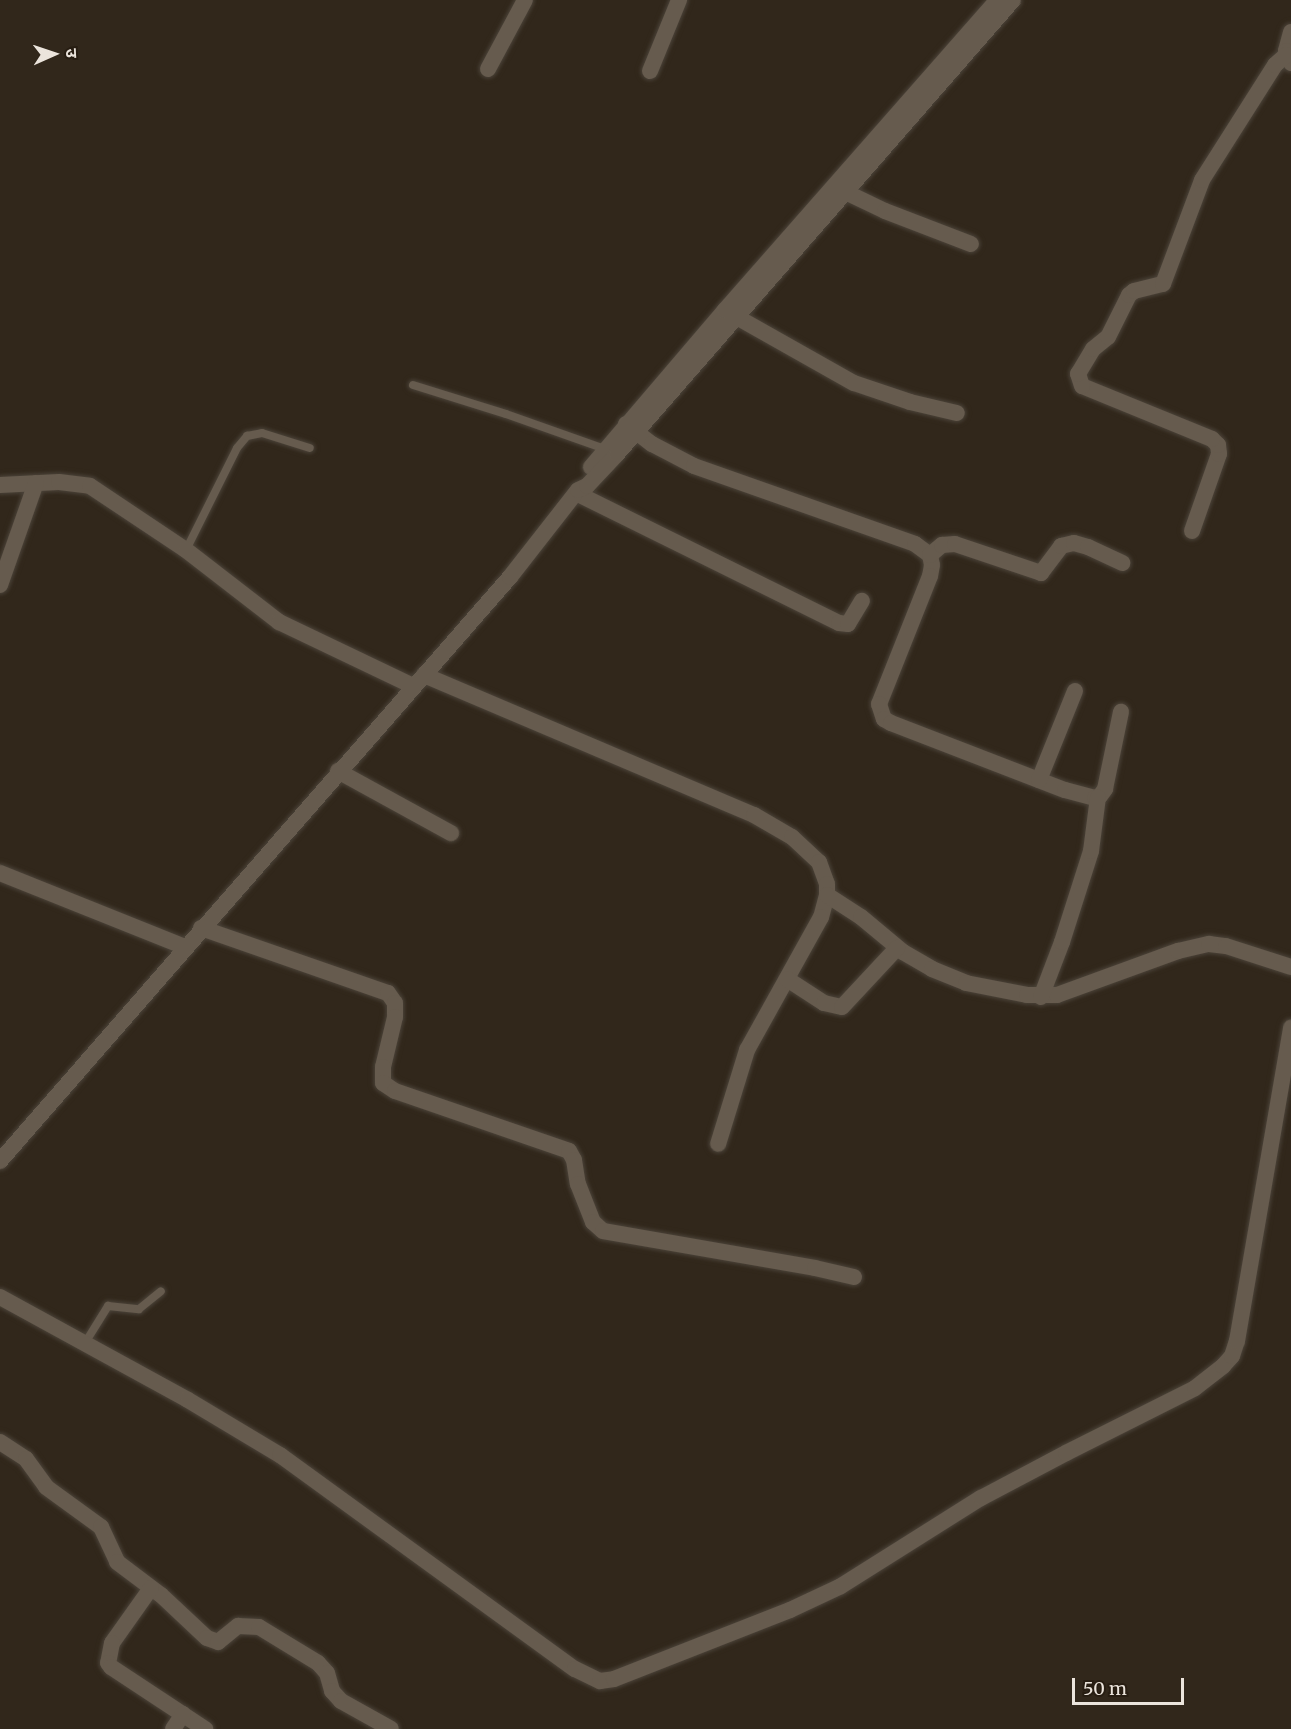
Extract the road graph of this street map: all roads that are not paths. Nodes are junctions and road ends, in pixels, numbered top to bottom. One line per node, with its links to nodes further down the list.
1 (525, 0): 8 (street)
2 (997, 0): 7 (street)
3 (1013, 0): 7 (street)
4 (676, 1): 9 (street)
5 (1291, 32): 6 (street)
6 (1289, 59): 21 (street)
7 (947, 66): 10 (street)
8 (488, 69)
9 (650, 71)
10 (839, 189): 11 (street); 12 (street)
11 (971, 244)
12 (729, 313): 14 (street); 15 (street)
13 (413, 385): 17 (lane)
14 (957, 413)
15 (630, 428): 17 (street); 20 (street); 23 (street)
16 (310, 448): 22 (lane)
17 (605, 449): 20 (street)
18 (36, 483): 19 (street); 22 (street); 25 (street)
19 (0, 485)
20 (577, 492): 26 (street); 27 (street)
21 (1192, 531)
22 (186, 550): 27 (street)
23 (930, 555): 24 (street); 31 (street)
24 (1123, 563)
25 (0, 585)
26 (862, 601)
27 (418, 680): 30 (street); 35 (street)
28 (1075, 691): 31 (street)
29 (1121, 712): 32 (street)
30 (338, 771): 33 (street); 36 (street)
31 (1039, 780): 32 (street)
32 (1098, 797): 41 (street)
33 (451, 833)
34 (0, 873): 37 (street)
35 (827, 895): 38 (street); 40 (street)
36 (201, 928): 37 (street); 47 (street)
37 (185, 947): 44 (street)
38 (897, 948): 40 (street); 41 (street)
39 (1291, 967): 41 (street)
40 (787, 979): 45 (street)
41 (1041, 997)
42 (1291, 1028): 43 (street)
43 (1288, 1061): 50 (street)
44 (6, 1143): 46 (street)
45 (718, 1144)
46 (0, 1161)
47 (854, 1277)
48 (161, 1291): 50 (lane)
49 (0, 1297): 50 (street)
50 (85, 1343)
51 (0, 1442): 52 (street)
52 (151, 1588): 53 (street); 56 (street)
53 (183, 1714): 54 (street); 55 (street)
54 (173, 1729)
55 (206, 1729)
56 (392, 1729)

